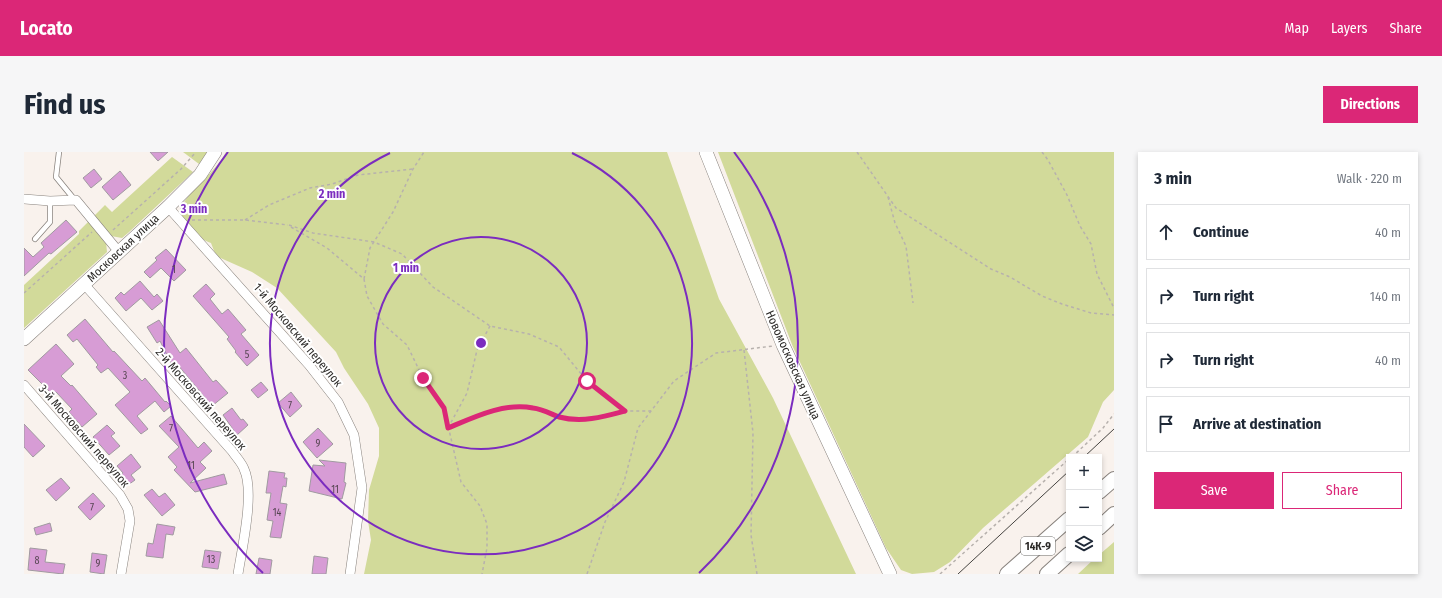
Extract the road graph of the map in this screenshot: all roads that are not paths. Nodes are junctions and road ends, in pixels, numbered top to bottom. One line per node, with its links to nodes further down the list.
1 (59, 152): 5 (lane)
2 (215, 152): 7 (street, Московская улица)
3 (706, 152): 22 (street, Новомосковская улица)
4 (24, 199): 6 (street)
5 (76, 200): 6 (street); 9 (street)
6 (50, 201): 8 (lane)
7 (168, 207): 9 (street, Московская улица); 21 (street, 1-й Московский переулок)
8 (35, 239)
9 (120, 252): 10 (street, Московская улица)
10 (84, 284): 11 (street, Московская улица); 20 (street, 2-й Московский переулок)
11 (24, 339)
12 (24, 385): 19 (street, 3-й Московский переулок)
13 (1114, 479): 14 (main road)
14 (1101, 490)
15 (1114, 514): 17 (main road)
16 (1066, 522): 23 (main road, 14К-9)
17 (1101, 526)
18 (1066, 557): 24 (main road)
19 (121, 574)
20 (238, 574)
21 (350, 574)
22 (890, 574)
23 (1007, 574)
24 (1047, 574)

